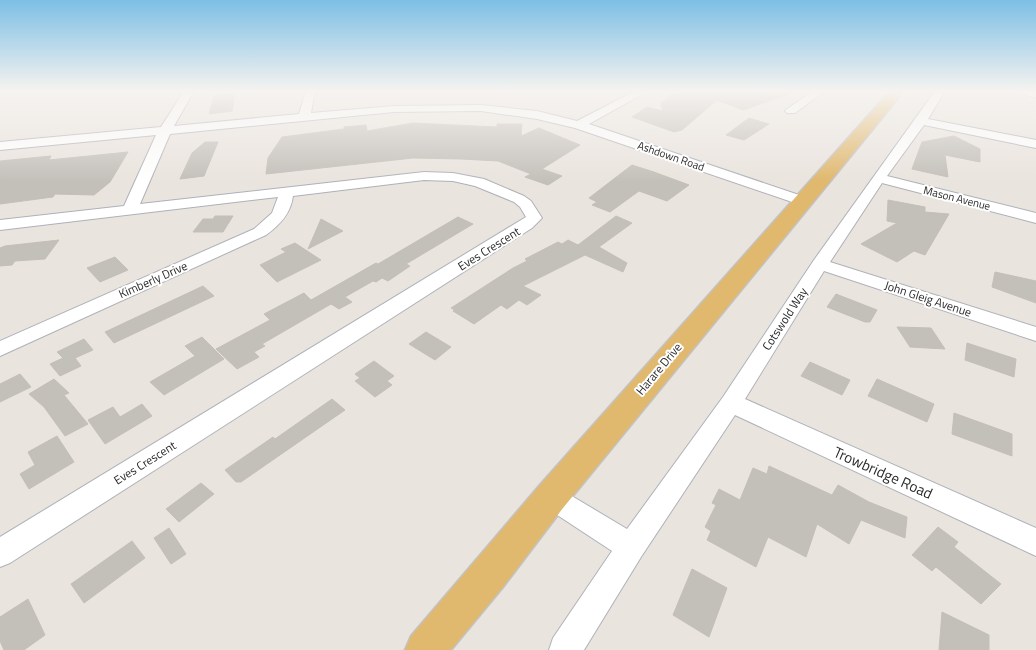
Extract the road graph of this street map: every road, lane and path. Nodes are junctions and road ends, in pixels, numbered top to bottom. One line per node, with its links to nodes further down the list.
1 (171, 121): 9 (street)
2 (258, 121): 9 (street, Ashdown Road)
3 (561, 121): 8 (street, Ashdown Road)
4 (587, 121): 8 (street)
5 (871, 121): 14 (main road, Harare Drive)
6 (922, 121): 12 (street, Cotswold Way)
7 (924, 121): 10 (street)
8 (578, 126): 14 (street, Ashdown Road)
9 (166, 130): 11 (street, Ashdown Road); 15 (street)
10 (1036, 144)
11 (0, 146)
12 (878, 178): 16 (street, Mason Avenue); 18 (street, Cotswold Way)
13 (286, 192): 15 (street, Eves Crescent); 20 (street, Kimberly Drive); 25 (street, Eves Crescent)
14 (803, 200): 22 (main road, Harare Drive)
15 (130, 210): 17 (street, Eves Crescent)
16 (1036, 218)
17 (0, 225)
18 (820, 264): 19 (street, John Gleig Avenue); 21 (street, Cotswold Way)
19 (1036, 334)
20 (0, 349)
21 (730, 403): 23 (street, Trowbridge Road); 24 (street, Cotswold Way)
22 (552, 497): 24 (street); 26 (main road, Harare Drive)
23 (1036, 542)
24 (631, 547): 27 (street, Cotswold Way)
25 (0, 553)
26 (425, 650)
27 (564, 650)

